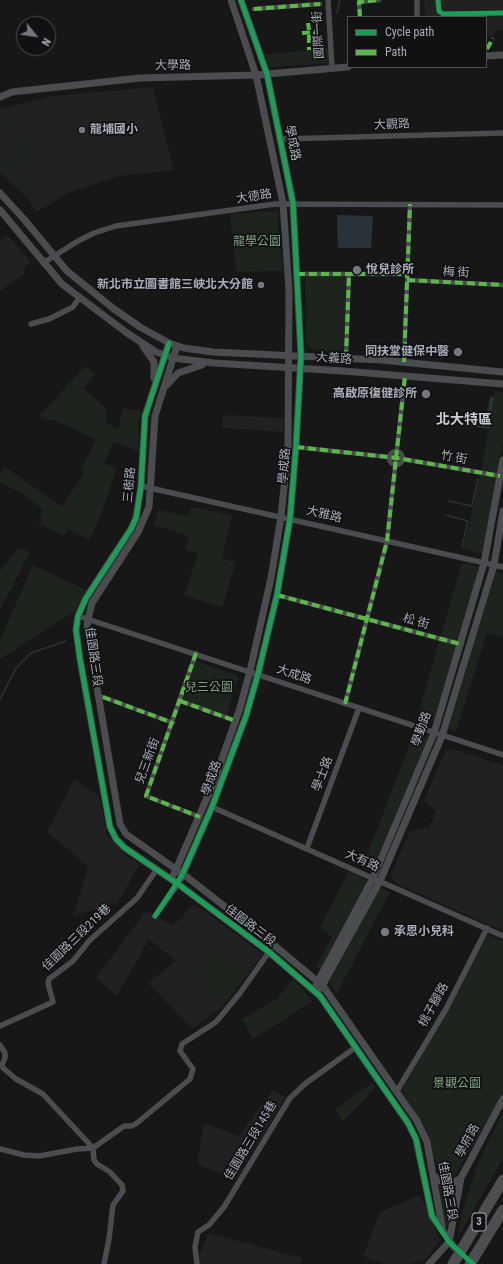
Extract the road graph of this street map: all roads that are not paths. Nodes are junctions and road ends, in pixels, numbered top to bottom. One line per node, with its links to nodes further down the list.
1 (231, 0): 15 (street, 學成路)
2 (241, 0): 14 (street, 學成路)
3 (328, 0): 13 (street, 國際一街)
4 (379, 0): 8 (street)
5 (417, 0): 9 (street)
6 (320, 4): 7 (street)
7 (254, 9)
8 (360, 16)
9 (417, 16)
10 (503, 55): 11 (street)
11 (487, 56)
12 (347, 67): 13 (street, 大學路)
13 (332, 68): 14 (street, 大學路)
14 (267, 74): 15 (street, 大學路); 18 (street, 學成路)
15 (256, 75): 16 (street, 大學路); 21 (street, 學成路)
16 (0, 97)
17 (503, 133): 18 (street, 大觀路)
18 (281, 139): 20 (street, 學成路)
19 (0, 193): 25 (street)
20 (293, 203): 21 (street, 大德路); 22 (street, 大德路); 29 (street, 學成路)
21 (283, 204): 27 (street, 大德路); 40 (street, 學成路)
22 (410, 204): 23 (street, 大德路); 31 (street)
23 (503, 205)
24 (0, 210): 26 (street)
25 (36, 235): 26 (street); 27 (street)
26 (27, 243): 28 (street)
27 (53, 256): 28 (street, 大德路); 37 (street)
28 (43, 263): 34 (street)
29 (297, 274): 30 (street); 41 (street, 學成路)
30 (349, 274): 31 (street); 43 (street)
31 (408, 274): 32 (street)
32 (408, 280): 33 (street, 梅 街); 44 (street)
33 (503, 285)
34 (79, 298): 35 (street); 36 (street)
35 (32, 324)
36 (127, 333): 39 (street); 52 (street)
37 (169, 343): 38 (street, 大義路); 39 (street, 三樹路)
38 (177, 346): 40 (street, 大義路); 42 (street, 佳園路三段)
39 (164, 355): 42 (street, 大義路); 52 (street, 三樹路)
40 (290, 355): 41 (street, 大義路); 46 (street, 學成路)
41 (301, 355): 43 (street, 大義路); 47 (street, 學成路)
42 (173, 358): 45 (street, 大義路); 51 (street, 佳園路三段)
43 (346, 358): 44 (street, 大義路)
44 (404, 362): 48 (street, 大義路)
45 (214, 363): 46 (street, 大義路); 51 (street)
46 (289, 368): 47 (street, 大義路); 64 (street, 學成路)
47 (300, 368): 49 (street, 大義路); 53 (street, 學成路)
48 (503, 372)
49 (405, 376): 50 (street, 大義路); 54 (street)
50 (503, 384)
51 (163, 392): 62 (street, 佳園路三段)
52 (152, 396): 61 (street, 三樹路)
53 (296, 447): 55 (street, 竹 街); 65 (street, 學成路)
54 (398, 451): 55 (street); 56 (street); 57 (street)
55 (389, 457): 56 (street, 竹 街); 59 (street)
56 (397, 458): 57 (street, 竹 街); 59 (street)
57 (404, 459): 59 (street); 60 (street, 竹 街)
58 (503, 460): 60 (street, 學勤路)
59 (396, 465): 66 (street)
60 (500, 476): 67 (street, 學勤路)
61 (141, 486): 62 (street, 大雅路); 71 (street, 三樹路)
62 (150, 488): 64 (street, 大雅路); 73 (street, 佳園路三段)
63 (503, 511): 68 (street, 學勤路)
64 (281, 517): 65 (street, 大雅路); 76 (street, 學成路)
65 (290, 519): 66 (street, 大雅路); 70 (street, 學成路)
66 (387, 541): 67 (street, 大雅路); 72 (street)
67 (484, 563): 68 (street, 大雅路); 74 (street, 學勤路)
68 (494, 565): 69 (street, 大雅路); 85 (street, 學勤路)
69 (503, 567)
70 (277, 595): 72 (street, 松 街); 77 (street, 學成路)
71 (78, 616): 73 (street, 大成路); 90 (street, 佳園路三段)
72 (367, 618): 74 (street, 松 街); 80 (street)
73 (88, 619): 75 (street, 大成路); 91 (street, 佳園路三段)
74 (460, 644): 84 (street, 學勤路)
75 (196, 653): 76 (street, 大成路); 79 (street, 兒三新街)
76 (250, 671): 77 (street, 大成路); 82 (street, 學成路)
77 (258, 674): 80 (street, 大成路); 87 (street, 學成路)
78 (103, 697): 83 (street)
79 (180, 701): 82 (street); 83 (street, 兒三新街)
80 (345, 704): 81 (street, 大成路)
81 (359, 708): 84 (street, 大成路); 89 (street, 學士路)
82 (236, 721): 88 (street, 學成路)
83 (173, 723): 88 (street, 兒三新街)
84 (434, 733): 85 (street, 大成路); 92 (street, 學勤路)
85 (442, 736): 86 (street, 大成路); 94 (street, 學勤路)
86 (503, 755)
87 (212, 807): 89 (street, 大有路); 91 (street, 學成路)
88 (200, 817): 91 (street, 學成路)
89 (307, 848): 92 (street, 大有路)
90 (157, 869): 93 (street, 佳園路三段); 102 (street, 佳園路三段219巷)
91 (179, 872): 93 (street, 學成路); 95 (street, 學成路); 100 (street, 佳園路三段)
92 (373, 878): 94 (street, 大有路); 100 (street, 學勤路)
93 (171, 879): 95 (street, 佳園路三段)
94 (380, 881): 97 (street, 大有路); 100 (street, 學勤路)
95 (178, 884): 96 (street, 學成路); 99 (street, 佳園路三段)
96 (155, 916)
97 (488, 928): 98 (street, 大有路); 105 (street, 桃子腳路)
98 (503, 936)
99 (269, 952): 101 (street, 佳園路三段); 107 (street)
100 (320, 984): 101 (street, 學勤路); 105 (street, 佳園路三段)
101 (316, 991): 104 (street, 佳園路三段)
102 (0, 1026)
103 (0, 1045): 107 (street)
104 (356, 1048): 113 (street, 佳園路三段); 116 (street, 佳園路三段145巷)
105 (397, 1091): 109 (street, 佳園路三段)
106 (503, 1099): 110 (street, 學府路)
107 (94, 1148): 108 (street); 115 (street)
108 (0, 1149)
109 (434, 1176): 110 (street); 113 (street, 佳園路三段)
110 (461, 1178): 114 (street, 學府路)
111 (503, 1180): 118 (highway, 3)
112 (503, 1210): 119 (highway, 3)
113 (443, 1234): 114 (street, 佳園路三段)
114 (451, 1245): 117 (street)
115 (104, 1264)
116 (197, 1264)
117 (429, 1264)
118 (453, 1264)
119 (470, 1264)

